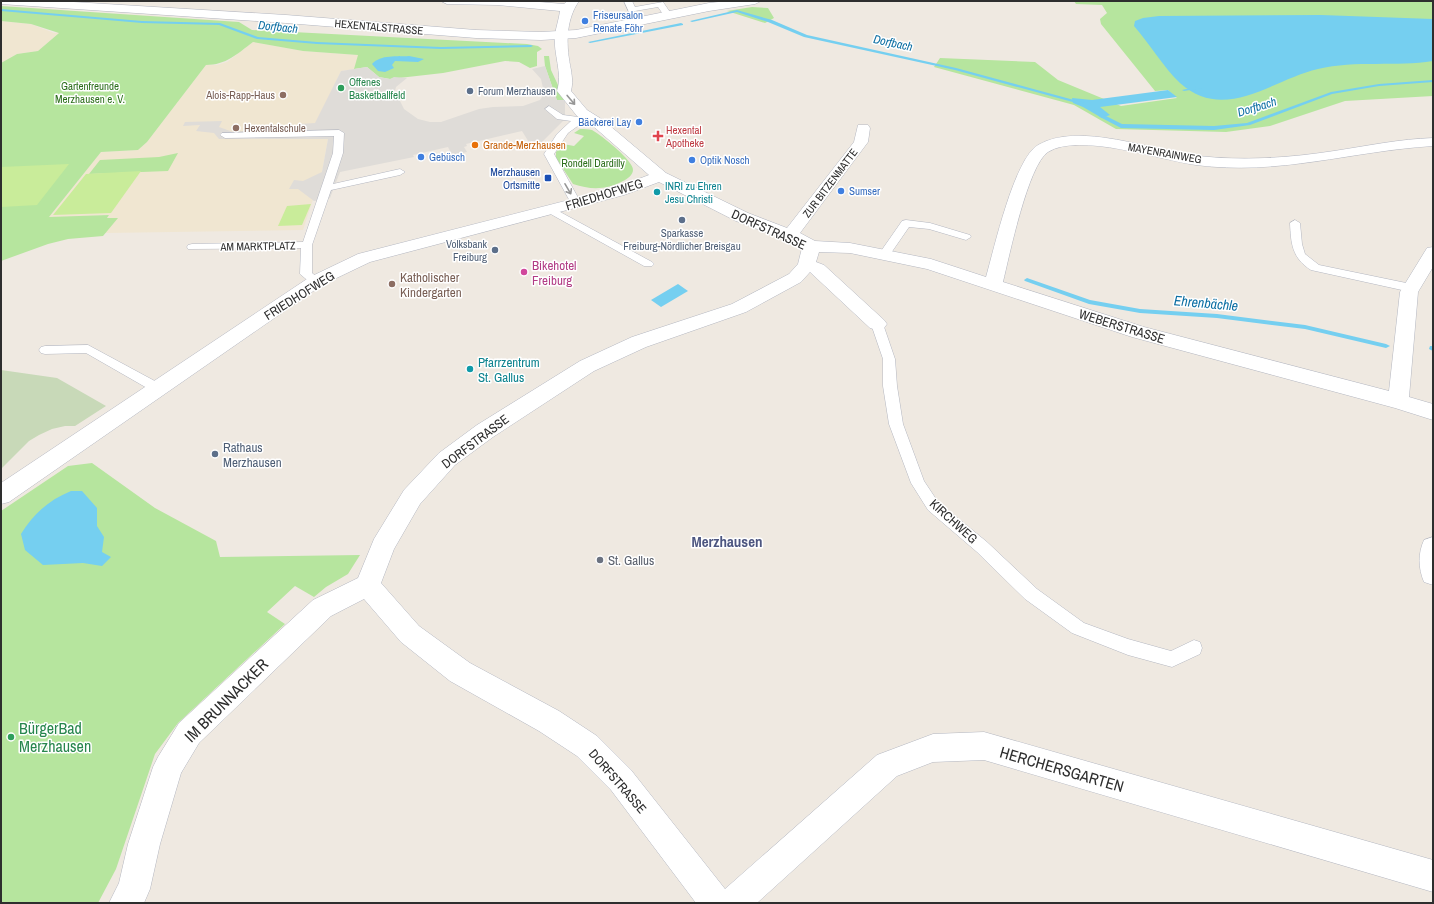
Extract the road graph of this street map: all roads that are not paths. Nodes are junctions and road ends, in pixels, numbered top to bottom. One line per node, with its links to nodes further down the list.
1 (1, 1): 7 (street, HEXENTALSTRASSE)
2 (447, 1): 5 (street)
3 (628, 1): 6 (lane)
4 (755, 1): 6 (street, HEXENTALSTRASSE)
5 (574, 3): 7 (street, DORFSTRASSE)
6 (668, 15): 7 (street, HEXENTALSTRASSE)
7 (561, 36): 9 (street, DORFSTRASSE)
8 (549, 109): 9 (lane)
9 (582, 117): 14 (street, DORFSTRASSE); 16 (lane, one-way to 16)
10 (863, 128): 19 (street, ZUR BITZENMATTE)
11 (225, 135): 15 (lane)
12 (1433, 142): 28 (street, MAYENRAINWEG)
13 (400, 172): 15 (lane)
14 (660, 176): 16 (street, FRIEDHOFWEG); 19 (street, DORFSTRASSE)
15 (326, 188): 21 (lane)
16 (576, 203): 17 (street, FRIEDHOFWEG)
17 (550, 210): 26 (lane); 27 (street, FRIEDHOFWEG)
18 (1295, 223): 29 (lane)
19 (790, 235): 25 (street, DORFSTRASSE)
20 (966, 237): 24 (lane)
21 (307, 245): 22 (lane, AM MARKTPLATZ); 27 (lane, AM MARKTPLATZ)
22 (192, 247)
23 (1433, 252): 29 (street)
24 (885, 254): 25 (street, WEBERSTRASSE); 28 (street, WEBERSTRASSE)
25 (809, 256): 30 (street, KIRCHWEG); 38 (street, DORFSTRASSE)
26 (648, 264)
27 (316, 281): 32 (street, FRIEDHOFWEG)
28 (993, 284): 33 (street, WEBERSTRASSE)
29 (1411, 288): 33 (street)
30 (877, 324): 39 (lane, KIRCHWEG)
31 (45, 350): 32 (lane)
32 (159, 389): 35 (street, FRIEDHOFWEG)
33 (1398, 401): 34 (street, WEBERSTRASSE)
34 (1433, 412)
35 (1, 495)
36 (1433, 547): 37 (street)
37 (1433, 574)
38 (368, 585): 41 (street, IM BRUNNACKER); 42 (street, DORFSTRASSE)
39 (1194, 648)
40 (1433, 876): 43 (street, HERCHERSGARTEN)
41 (125, 903)
42 (716, 903)
43 (734, 903)

